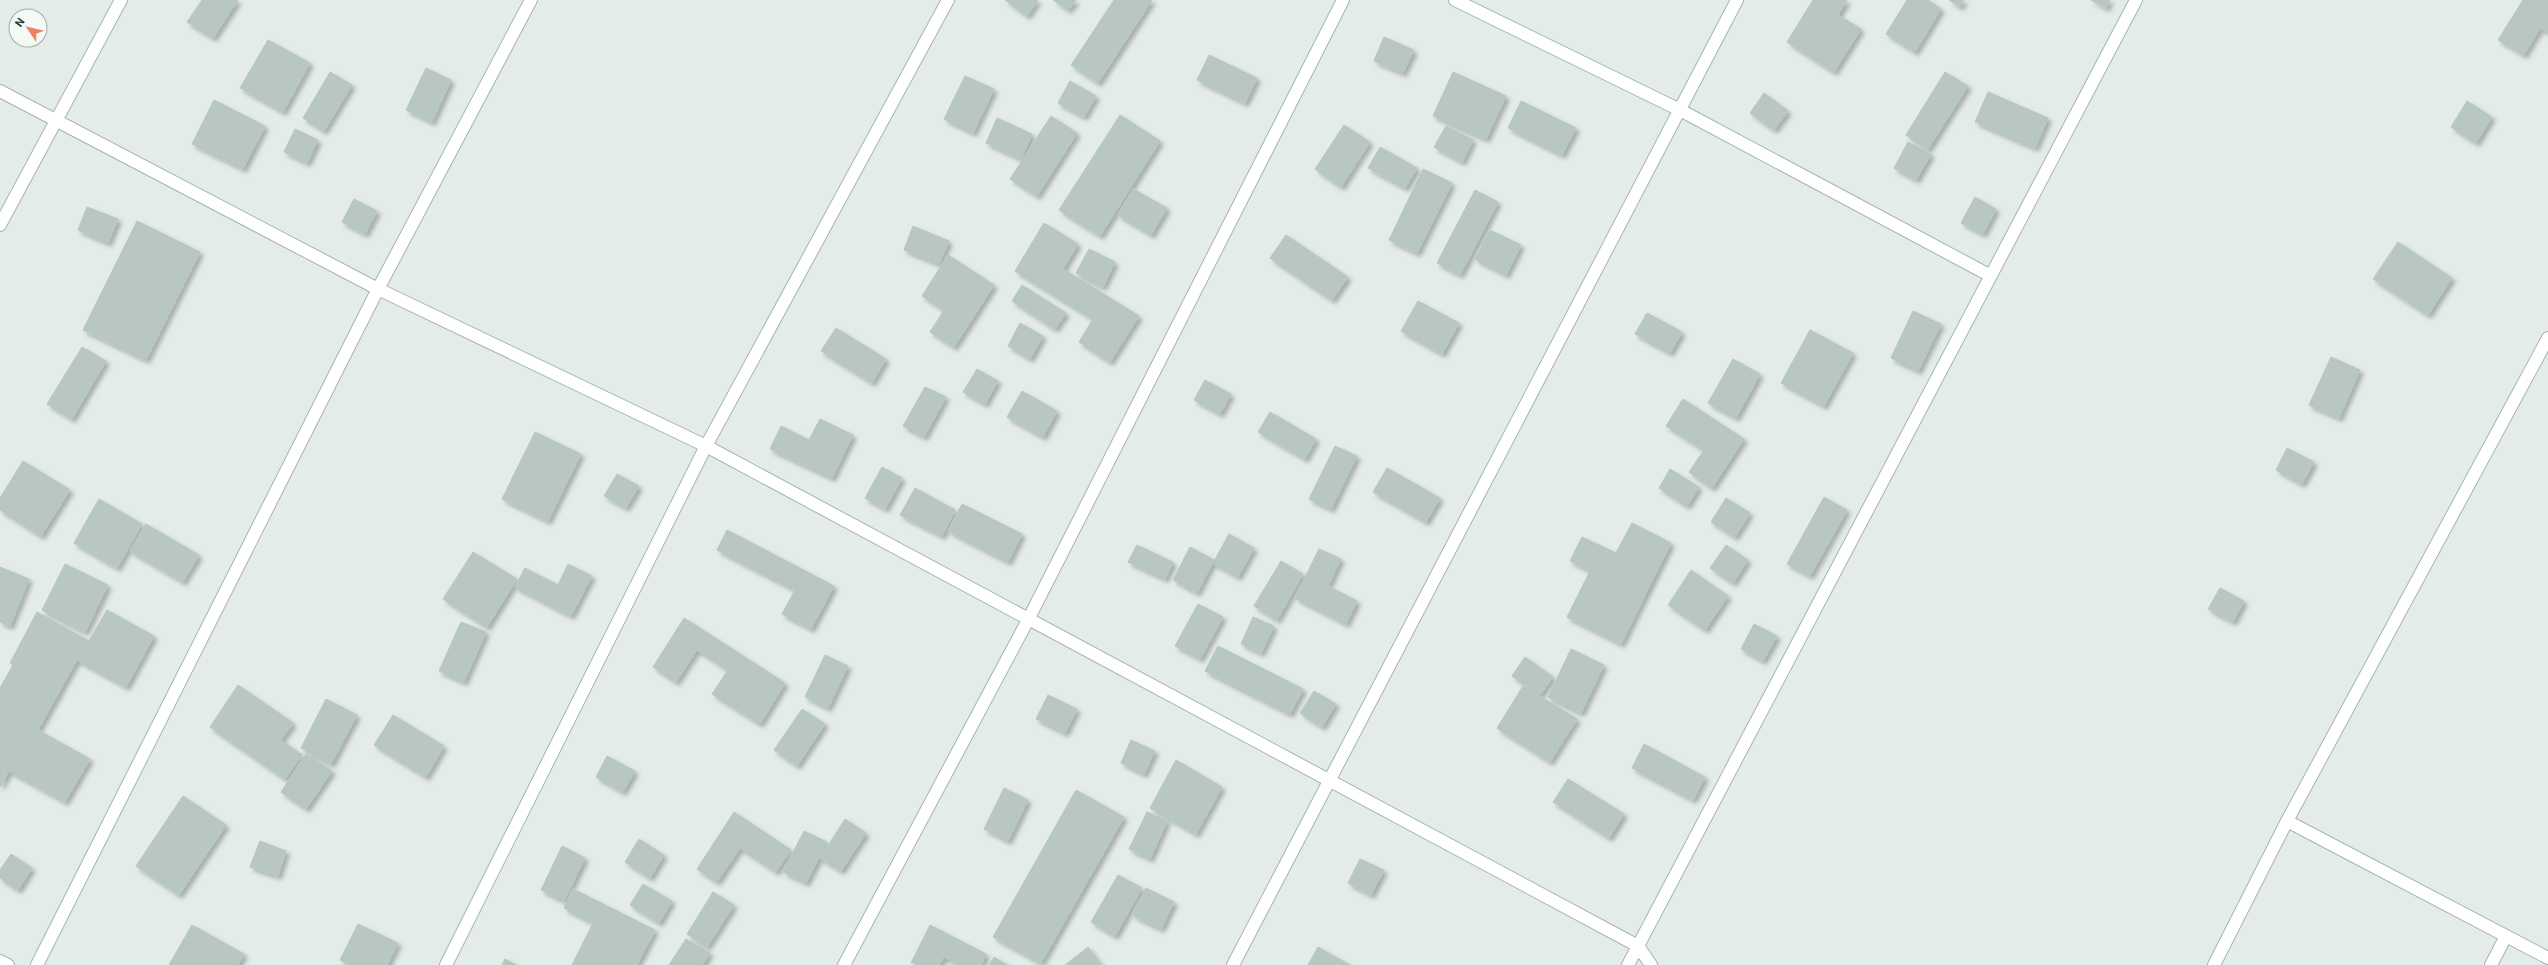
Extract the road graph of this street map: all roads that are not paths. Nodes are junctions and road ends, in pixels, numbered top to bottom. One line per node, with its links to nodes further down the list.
1 (121, 0): 10 (street)
2 (531, 0): 13 (street)
3 (948, 0): 15 (street)
4 (1343, 0): 16 (street)
5 (1455, 0): 9 (street)
6 (1737, 0): 9 (street)
7 (2136, 0): 12 (street)
8 (0, 91): 10 (street)
9 (1680, 110): 12 (street); 17 (street)
10 (58, 120): 11 (street); 13 (street)
11 (0, 225)
12 (1991, 276): 20 (street)
13 (378, 290): 15 (street); 24 (street)
14 (2548, 338): 18 (street)
15 (706, 446): 16 (street); 25 (street)
16 (1029, 618): 17 (street); 26 (street)
17 (1330, 782): 20 (street); 27 (street)
18 (2287, 821): 19 (street); 30 (street)
19 (2506, 936): 21 (street); 31 (street)
20 (1638, 946): 28 (street); 29 (street)
21 (2548, 958)
22 (0, 961): 23 (street)
23 (8, 965)
24 (37, 965)
25 (446, 965)
26 (844, 965)
27 (1233, 965)
28 (1628, 965)
29 (1651, 965)
30 (2214, 965)
31 (2491, 965)

